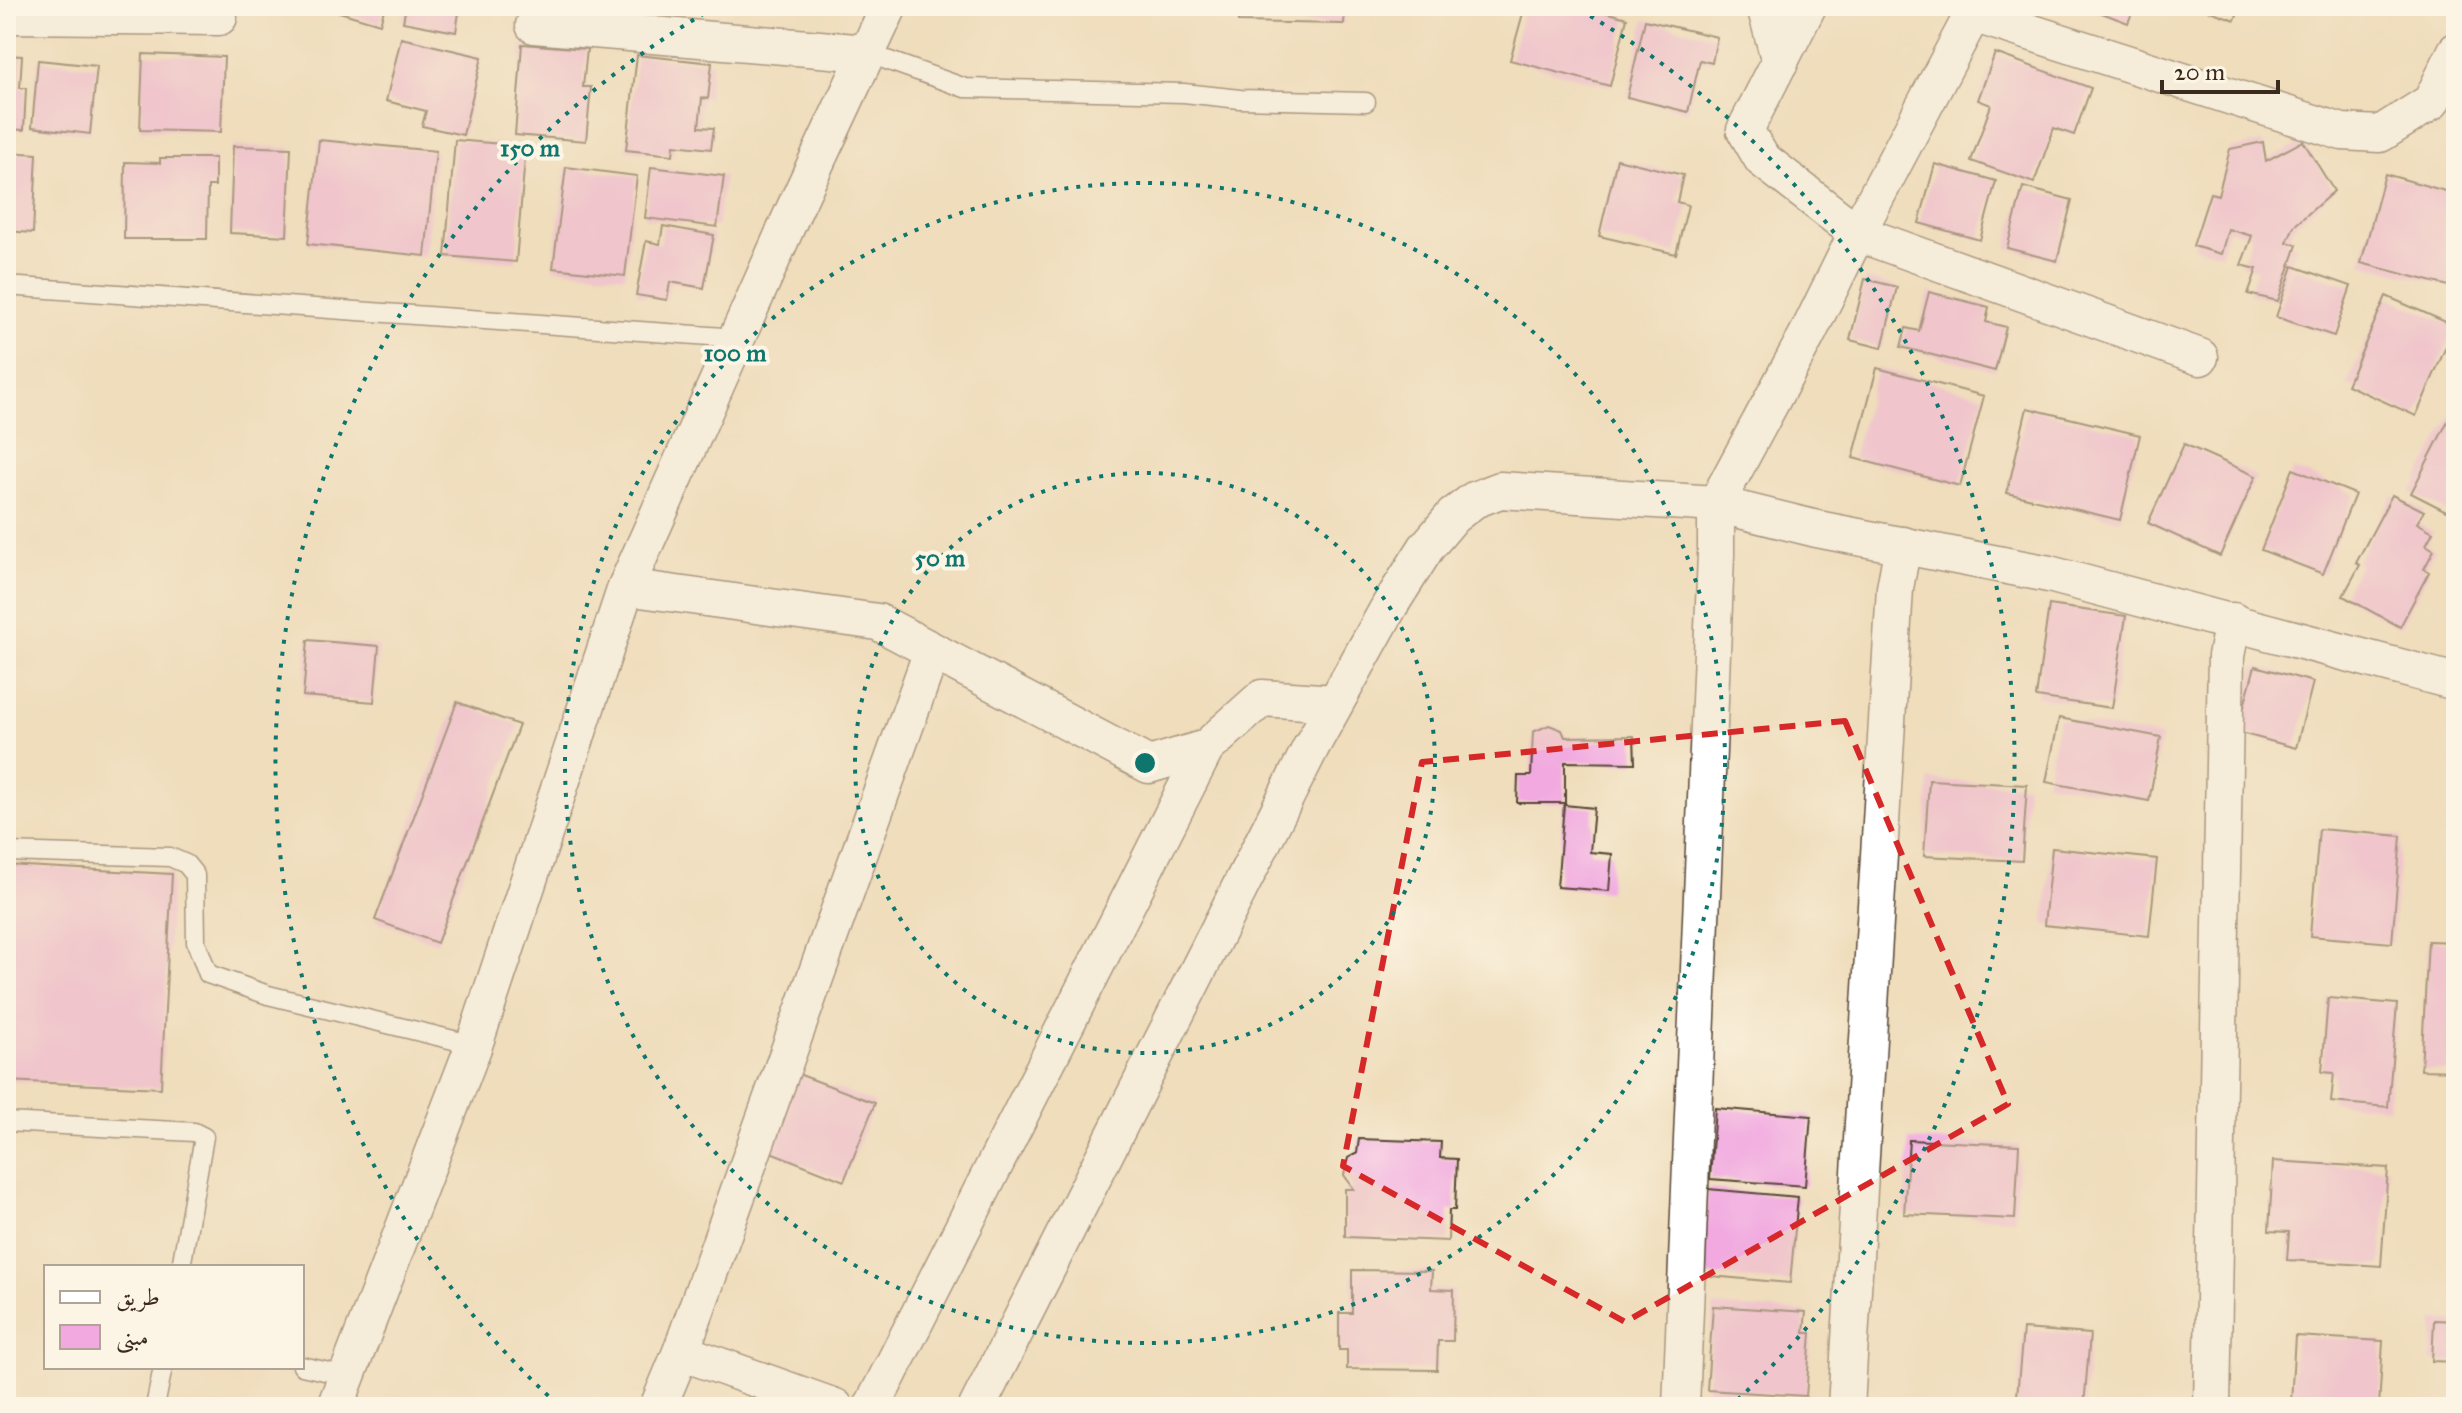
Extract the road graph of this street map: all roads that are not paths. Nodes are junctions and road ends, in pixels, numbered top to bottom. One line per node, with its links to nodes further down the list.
1 (889, 6): 9 (street)
2 (1765, 6): 10 (street)
3 (1808, 6): 10 (street)
4 (1975, 10): 8 (street); 12 (street)
5 (6, 15): 6 (street)
6 (219, 17)
7 (534, 25): 9 (street)
8 (2456, 51)
9 (867, 53): 11 (lane); 14 (street)
10 (1780, 62): 12 (street)
11 (1366, 102)
12 (1857, 233): 15 (street); 16 (street)
13 (6, 286): 14 (lane)
14 (738, 338): 18 (street)
15 (2200, 357)
16 (1716, 504): 17 (street); 22 (street); 38 (street)
17 (1903, 545): 19 (street); 39 (street)
18 (626, 587): 20 (street); 25 (street)
19 (2233, 621): 21 (street); 40 (street)
20 (932, 651): 23 (street); 28 (street)
21 (2456, 682)
22 (1335, 703): 23 (street); 37 (street)
23 (1206, 748): 36 (street)
24 (6, 852): 25 (lane)
25 (474, 1045): 31 (street)
26 (6, 1122): 27 (lane)
27 (181, 1265)
28 (681, 1352): 32 (street); 35 (street)
29 (304, 1367): 31 (lane)
30 (163, 1369): 33 (lane)
31 (341, 1392)
32 (662, 1399): 34 (street)
33 (155, 1407)
34 (631, 1407)
35 (835, 1407)
36 (872, 1407)
37 (977, 1407)
38 (1681, 1407)
39 (1846, 1407)
40 (2212, 1407)

